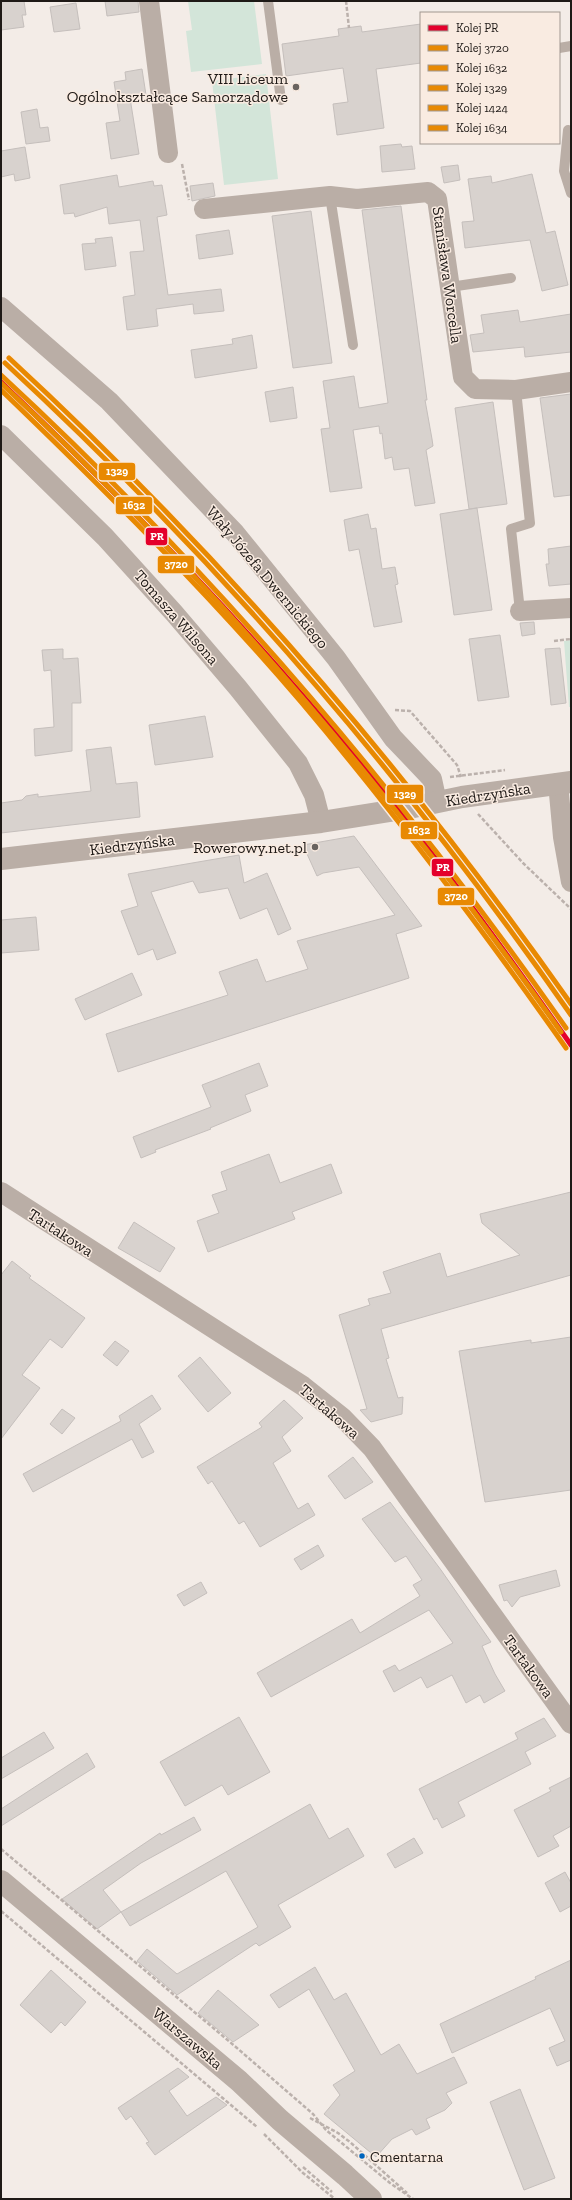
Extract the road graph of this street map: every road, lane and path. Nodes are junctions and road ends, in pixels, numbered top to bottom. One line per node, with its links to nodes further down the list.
1 (149, 1): 9 (street)
2 (268, 1): 7 (lane)
3 (346, 1): 4 (path)
4 (349, 28)
5 (571, 46): 6 (lane)
6 (560, 48)
7 (281, 100)
8 (568, 130): 10 (lane)
9 (168, 153): 12 (path)
10 (571, 193)
11 (330, 196): 12 (street, Stanisława Worcella); 14 (street, Stanisława Worcella); 16 (lane)
12 (204, 209)
13 (511, 278): 14 (lane)
14 (450, 287): 18 (street, Stanisława Worcella)
15 (1, 307): 24 (street, Wały Józefa Dwernickiego)
16 (353, 345)
17 (571, 382): 18 (street, Stanisława Worcella)
18 (516, 390): 21 (lane)
19 (1, 435): 28 (street, Tomasza Wilsona)
20 (571, 608): 21 (street)
21 (520, 612)
22 (571, 639): 23 (path)
23 (554, 641)
24 (379, 718): 26 (path); 27 (street, Wały Józefa Dwernickiego)
25 (564, 782): 26 (street, Kiedrzyńska); 30 (street)
26 (464, 797): 27 (street, Kiedrzyńska); 31 (path)
27 (437, 802): 28 (street, Kiedrzyńska)
28 (321, 822): 29 (street, Kiedrzyńska)
29 (1, 859)
30 (571, 882)
31 (571, 909)
32 (1, 1192): 33 (street, Tartakowa)
33 (571, 1724)
34 (1, 1849): 38 (path)
35 (1, 1881): 41 (street, Warszawska)
36 (1, 1911): 40 (path)
37 (306, 2114): 38 (path)
38 (321, 2124): 39 (path); 39 (path)
39 (412, 2198)
40 (335, 2199)
41 (371, 2199)

